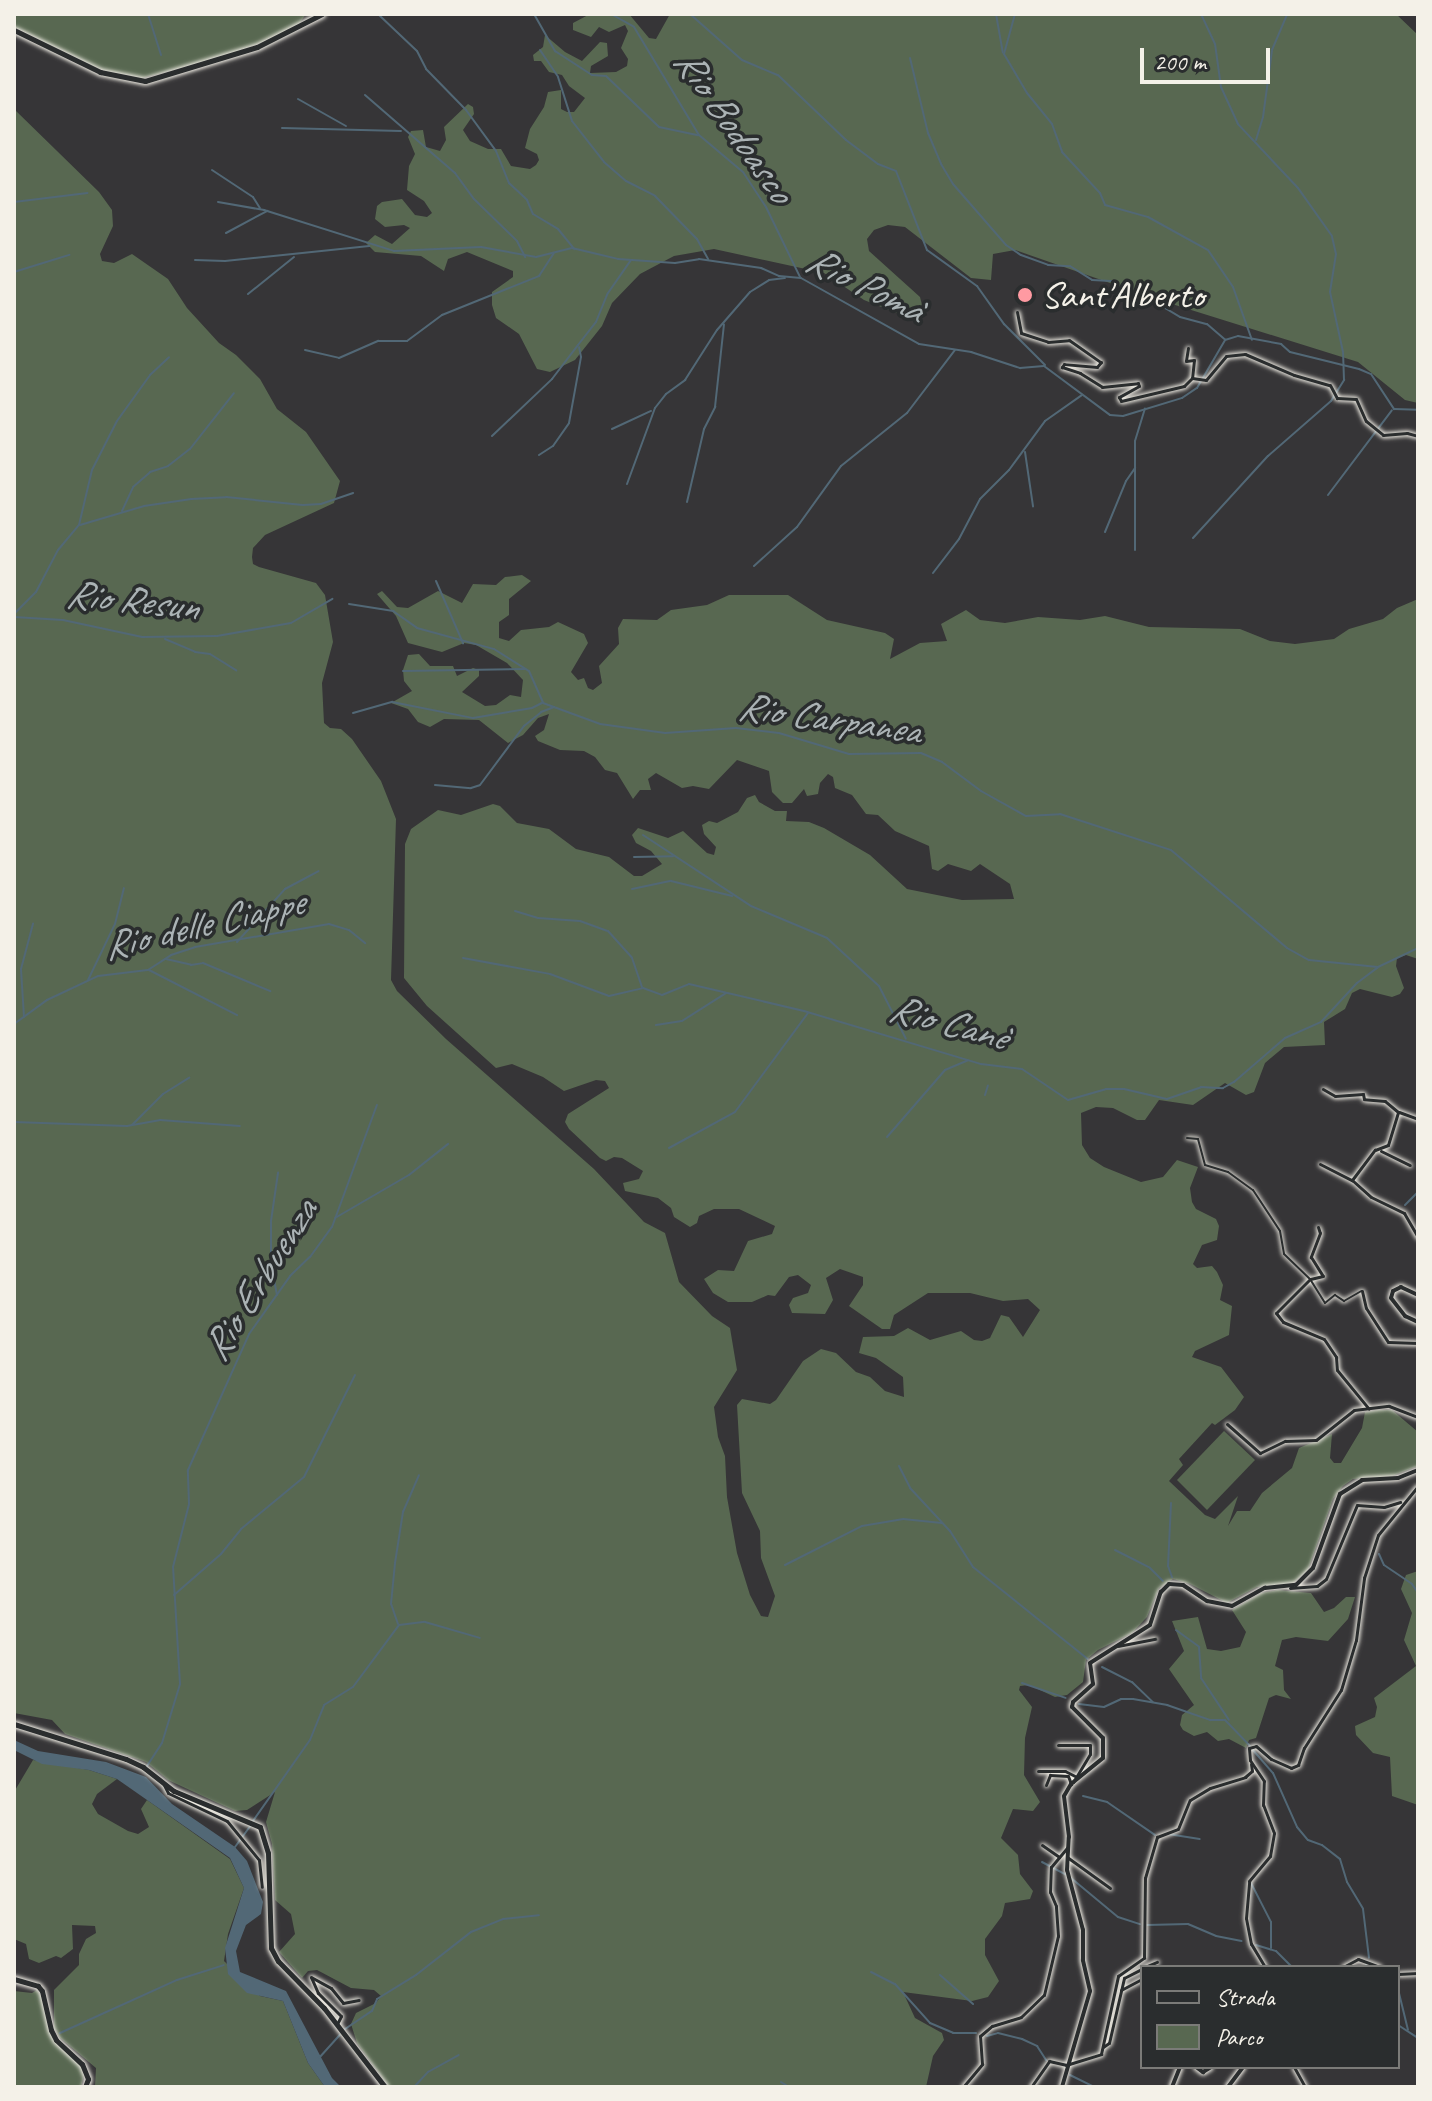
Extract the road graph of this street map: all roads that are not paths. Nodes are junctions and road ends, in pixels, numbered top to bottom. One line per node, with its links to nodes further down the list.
1 (322, 14): 2 (main road)
2 (14, 30)
3 (1017, 312): 5 (street)
4 (1188, 348): 5 (street)
5 (1194, 378): 6 (street)
6 (1418, 436)
7 (1323, 1089): 8 (street)
8 (1398, 1112): 9 (street); 11 (street)
9 (1418, 1119)
10 (1187, 1138): 17 (street)
11 (1381, 1151): 13 (street); 14 (street)
12 (1320, 1164): 14 (street)
13 (1410, 1165)
14 (1352, 1180): 16 (street)
15 (1318, 1227): 17 (street)
16 (1418, 1237)
17 (1310, 1279): 18 (street); 22 (street)
18 (1362, 1291): 21 (street)
19 (1418, 1295): 20 (street)
20 (1418, 1322)
21 (1418, 1343)
22 (1369, 1409): 23 (street); 24 (street)
23 (1418, 1417)
24 (1227, 1424)
25 (1418, 1470): 28 (street)
26 (1418, 1486): 27 (street)
27 (1403, 1501): 28 (street); 33 (street)
28 (1290, 1588): 30 (street)
29 (1155, 1639): 30 (street)
30 (1118, 1646): 35 (street)
31 (16, 1725): 36 (main road)
32 (1058, 1745): 35 (street)
33 (1250, 1760): 46 (street); 55 (street)
34 (1038, 1771): 35 (street)
35 (1073, 1781): 37 (street); 39 (street)
36 (163, 1783): 42 (street); 54 (main road)
37 (1046, 1785)
38 (1042, 1845): 40 (street)
39 (1068, 1847): 40 (street); 41 (street)
40 (1060, 1857): 61 (street)
41 (1067, 1857): 43 (street); 56 (street)
42 (262, 1887)
43 (1110, 1888)
44 (1157, 1962): 45 (street)
45 (1150, 1965)
46 (1264, 1965)
47 (1347, 1965): 48 (street)
48 (1374, 1965)
49 (1140, 1970): 52 (street)
50 (14, 1979): 59 (main road)
51 (1140, 1980): 52 (street)
52 (1121, 1991): 55 (street)
53 (359, 2000): 54 (street)
54 (337, 2024): 60 (main road)
55 (1105, 2045): 56 (street)
56 (1066, 2063): 62 (street); 63 (street)
57 (1242, 2069): 64 (street)
58 (1296, 2069): 65 (street)
59 (85, 2087)
60 (385, 2087)
61 (963, 2087)
62 (1031, 2087)
63 (1062, 2087)
64 (1228, 2087)
65 (1305, 2087)

